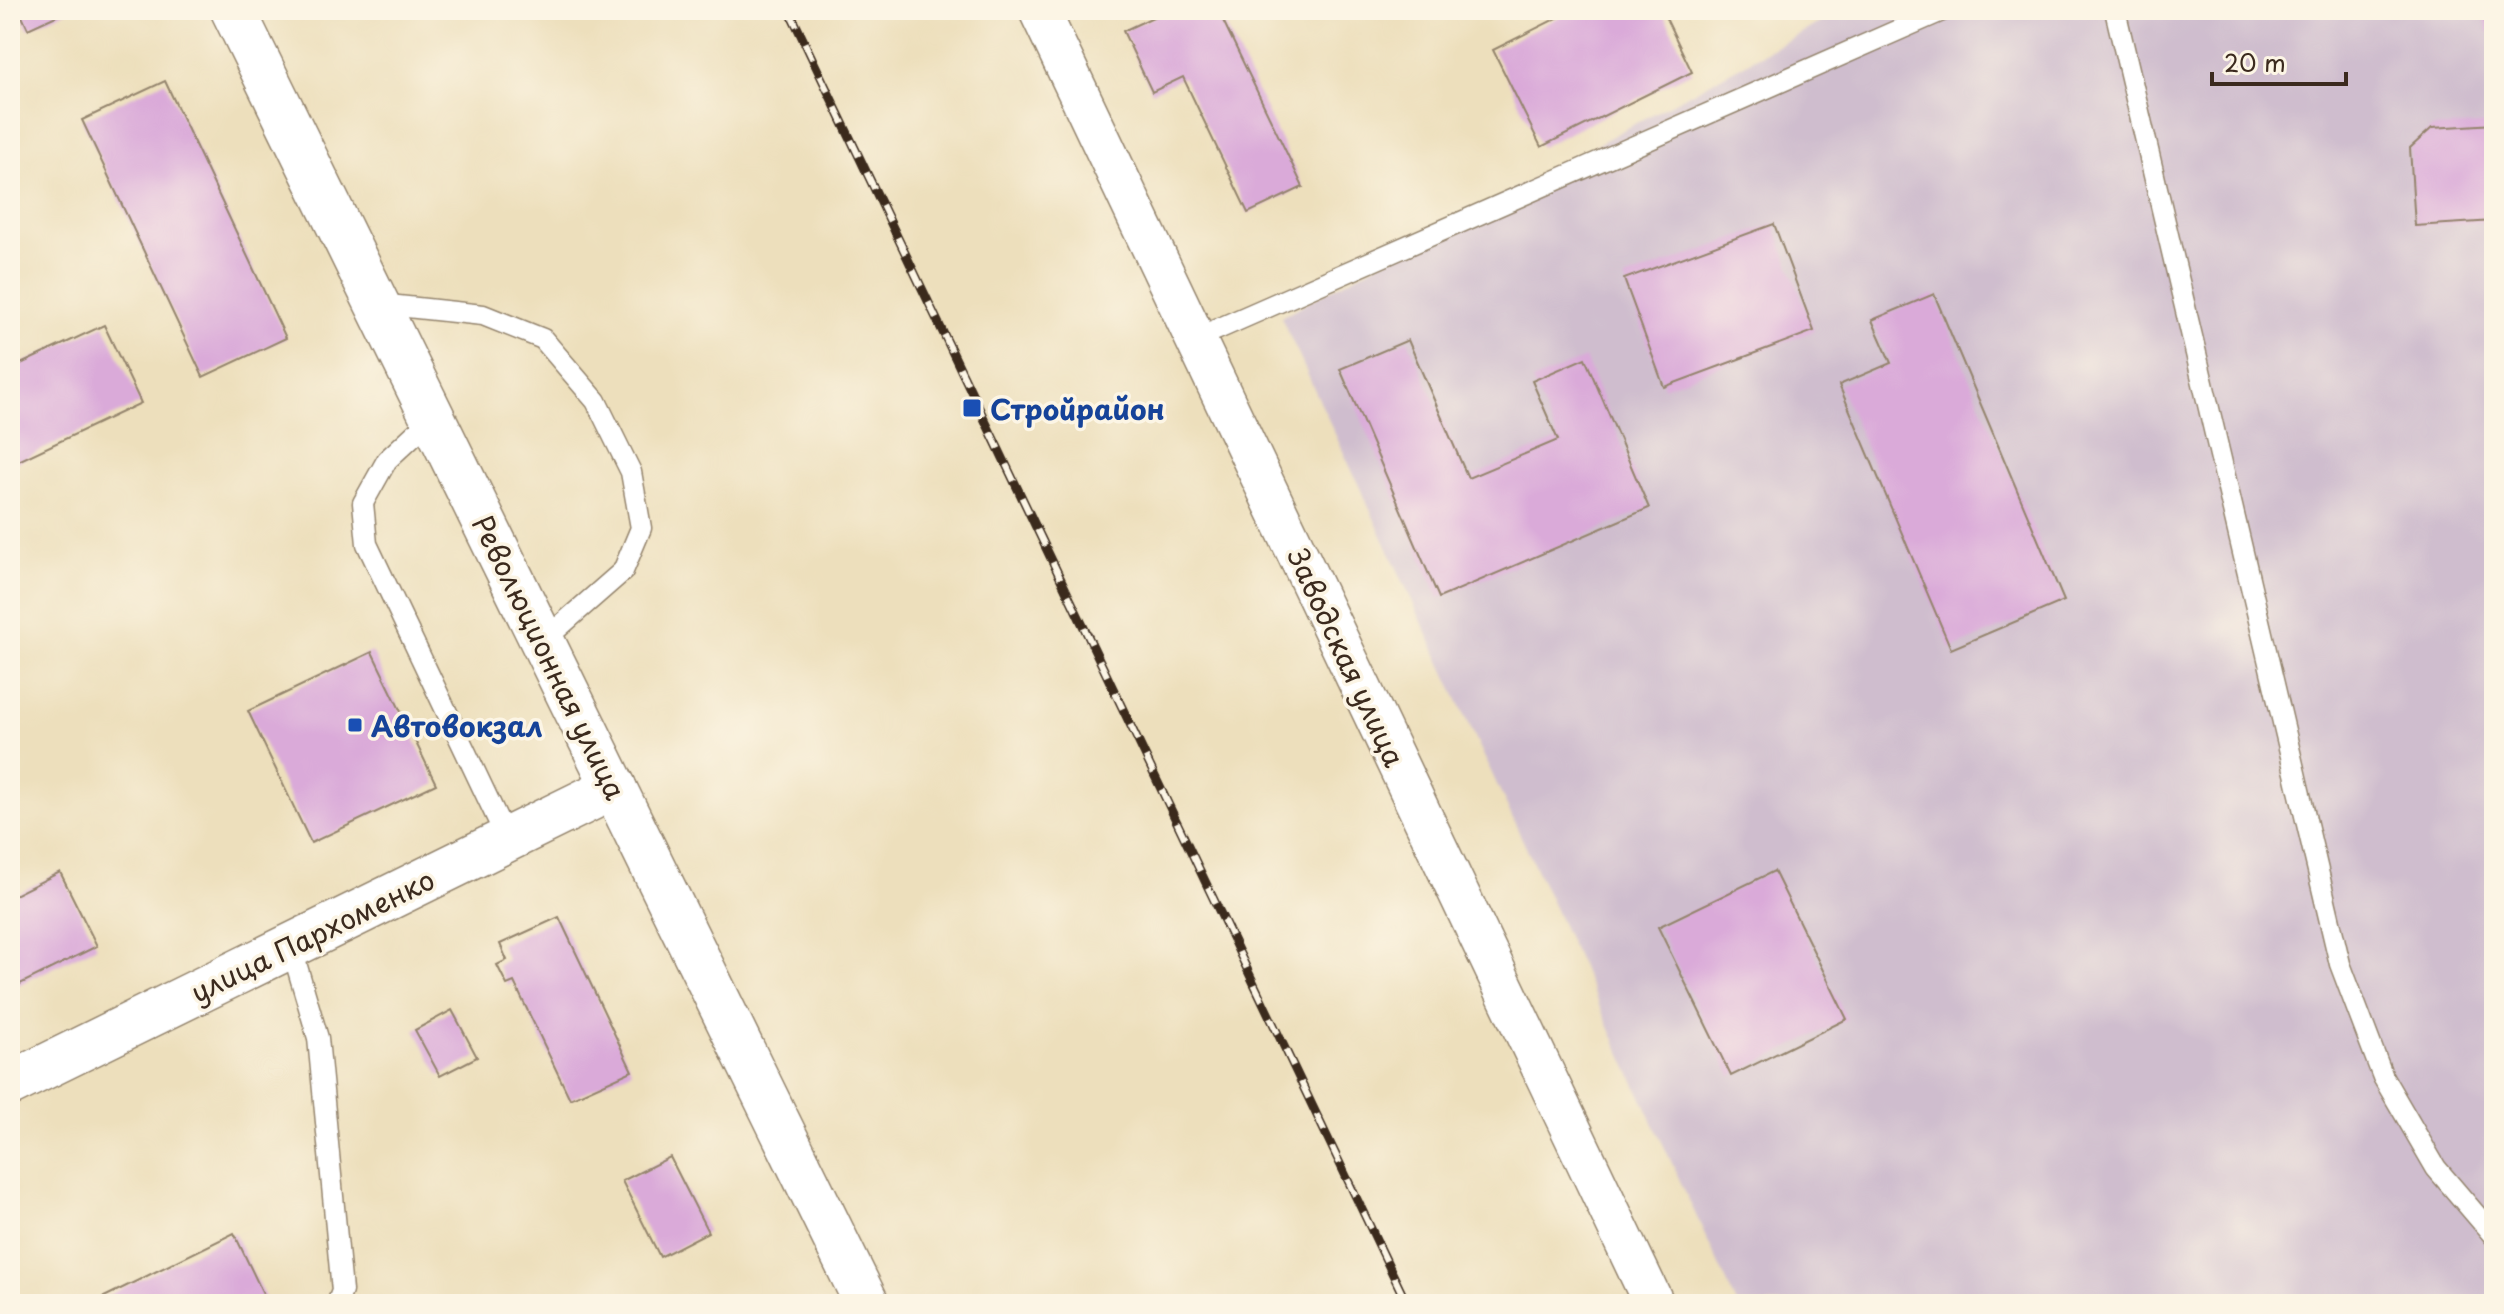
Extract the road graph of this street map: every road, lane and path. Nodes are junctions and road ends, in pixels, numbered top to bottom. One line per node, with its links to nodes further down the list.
1 (233, 10): 5 (street, Революционная улица)
2 (1039, 10): 6 (street, Заводская улица)
3 (1944, 10): 6 (lane)
4 (2115, 10): 13 (lane)
5 (377, 304): 7 (street, Революционная улица); 8 (lane)
6 (1195, 339): 16 (street, Заводская улица)
7 (433, 417): 8 (street, Революционная улица); 10 (lane)
8 (543, 641): 9 (street, Революционная улица)
9 (614, 787): 10 (street, улица Пархоменко); 15 (street, Революционная улица)
10 (507, 839): 11 (street, улица Пархоменко)
11 (291, 946): 12 (street, улица Пархоменко); 14 (lane)
12 (10, 1084)
13 (2494, 1236)
14 (337, 1304)
15 (867, 1304)
16 (1654, 1304)

